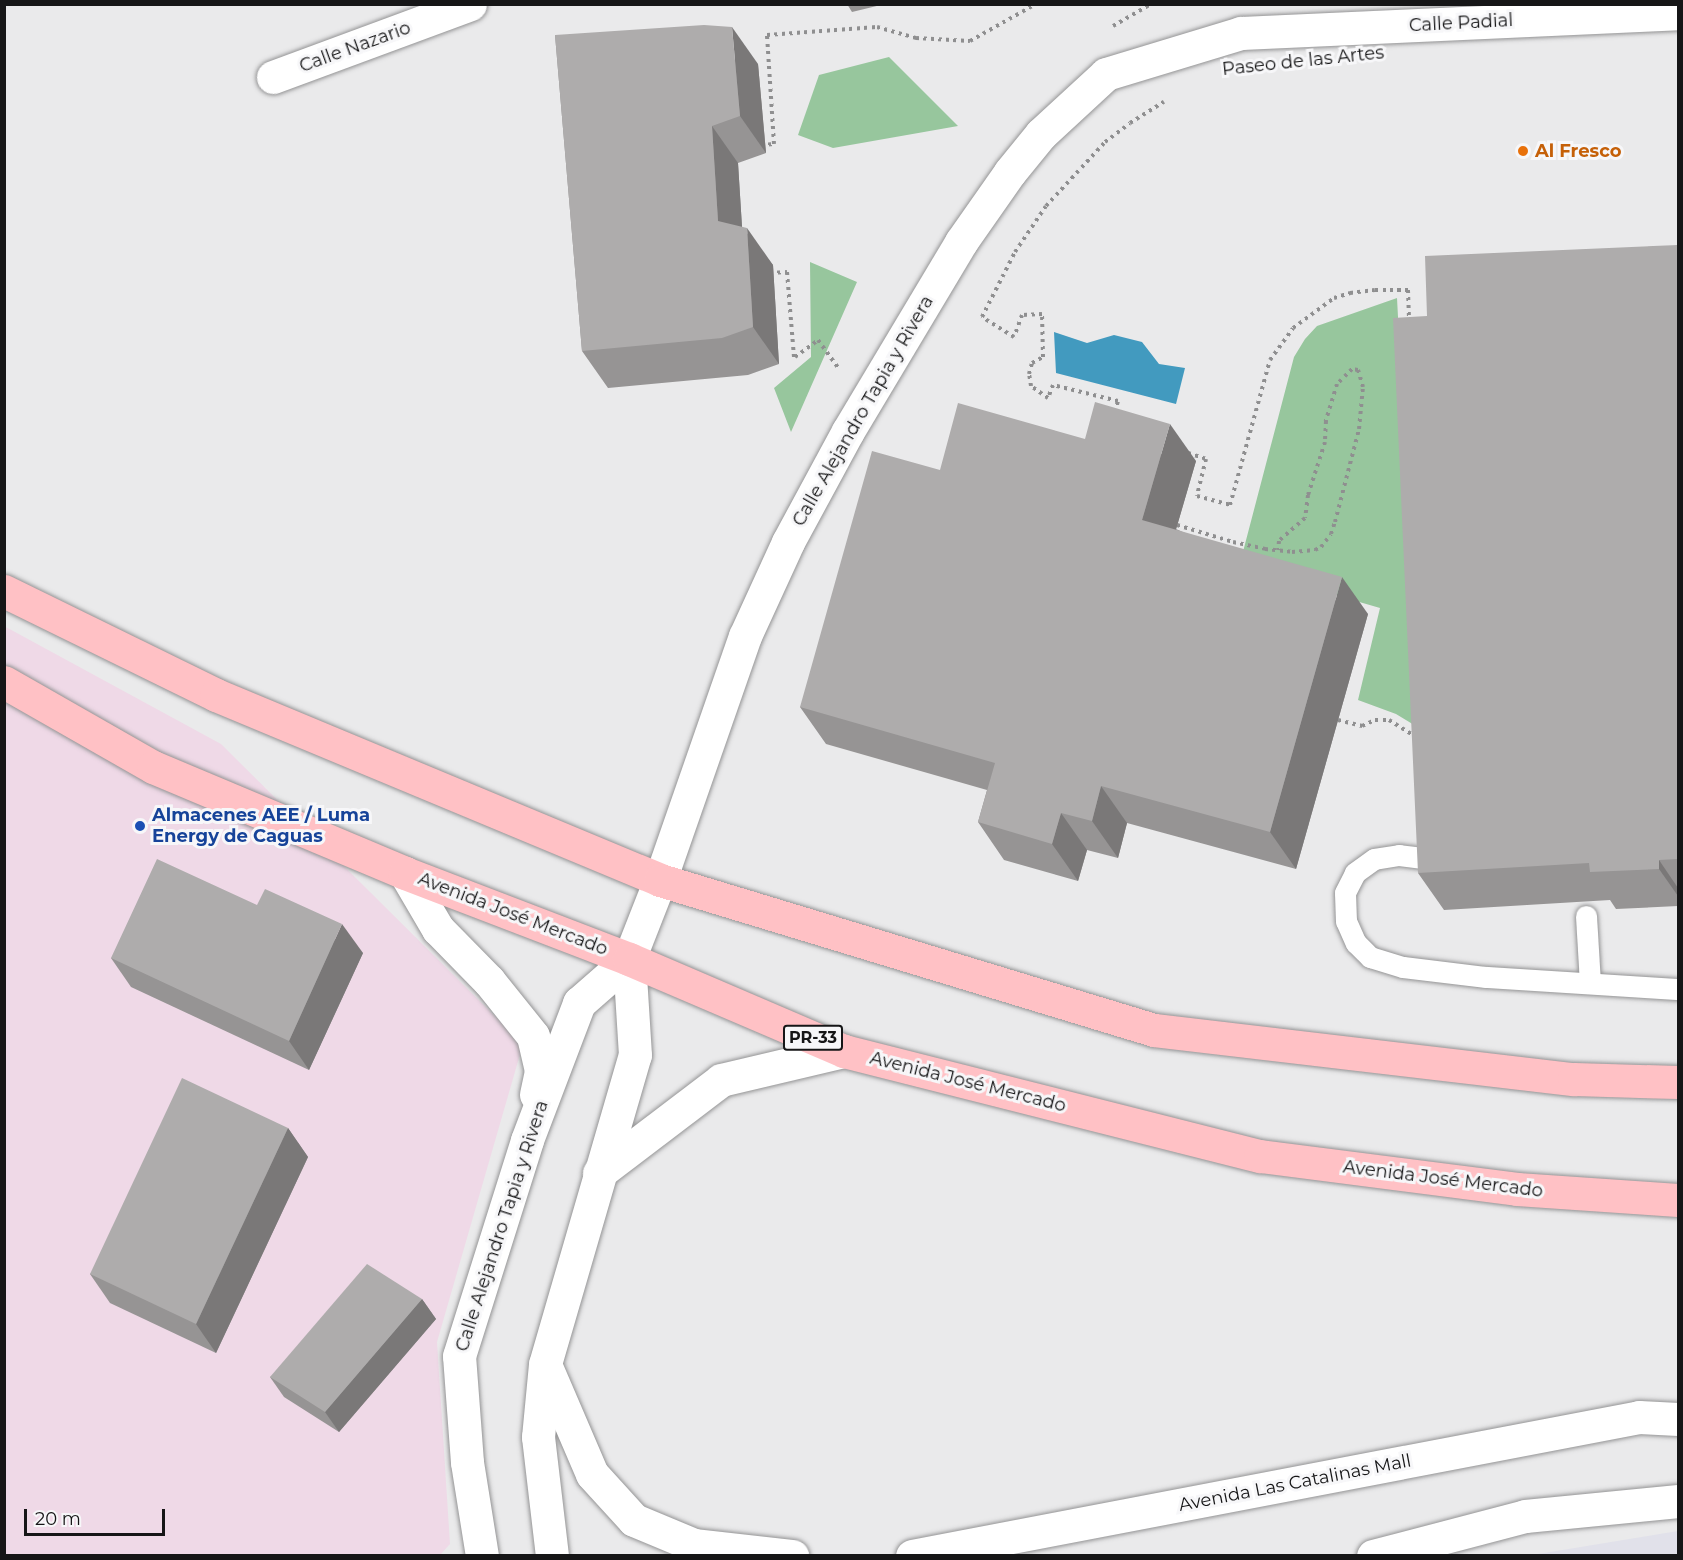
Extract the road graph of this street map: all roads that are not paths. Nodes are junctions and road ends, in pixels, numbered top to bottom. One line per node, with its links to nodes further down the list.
1 (470, 4): 4 (street, Calle Nazario)
2 (1678, 13): 3 (street, Calle Padial)
3 (1282, 18): 9 (street, Calle Alejandro Tapia y Rivera)
4 (273, 77)
5 (4, 591): 9 (main road)
6 (4, 682): 8 (main road, Avenida José Mercado / PR-33)
7 (1423, 858): 12 (lane)
8 (405, 873): 11 (main road, Avenida José Mercado / PR-33); 16 (street)
9 (660, 880): 11 (street, Calle Alejandro Tapia y Rivera); 15 (main road)
10 (1586, 916): 12 (lane)
11 (629, 959): 14 (main road, Avenida José Mercado / PR-33); 16 (street, Calle Alejandro Tapia y Rivera); 17 (street, Calle Alejandro Tapia y Rivera)
12 (1590, 983): 13 (lane)
13 (1678, 988)
14 (844, 1051): 17 (street); 18 (main road, Avenida José Mercado / PR-33)
15 (1678, 1082)
16 (527, 1140): 22 (street, Calle Alejandro Tapia y Rivera)
17 (599, 1173): 19 (street, Calle Alejandro Tapia y Rivera)
18 (1678, 1200)
19 (545, 1364): 26 (street, Calle Alejandro Tapia y Rivera); 27 (street)
20 (1678, 1419): 23 (street, Avenida Las Catalinas Mall)
21 (1678, 1501): 28 (street)
22 (475, 1523): 24 (street); 25 (street, Calle Alejandro Tapia y Rivera)
23 (913, 1555)
24 (458, 1556)
25 (482, 1556)
26 (552, 1556)
27 (792, 1556)
28 (1373, 1556)

